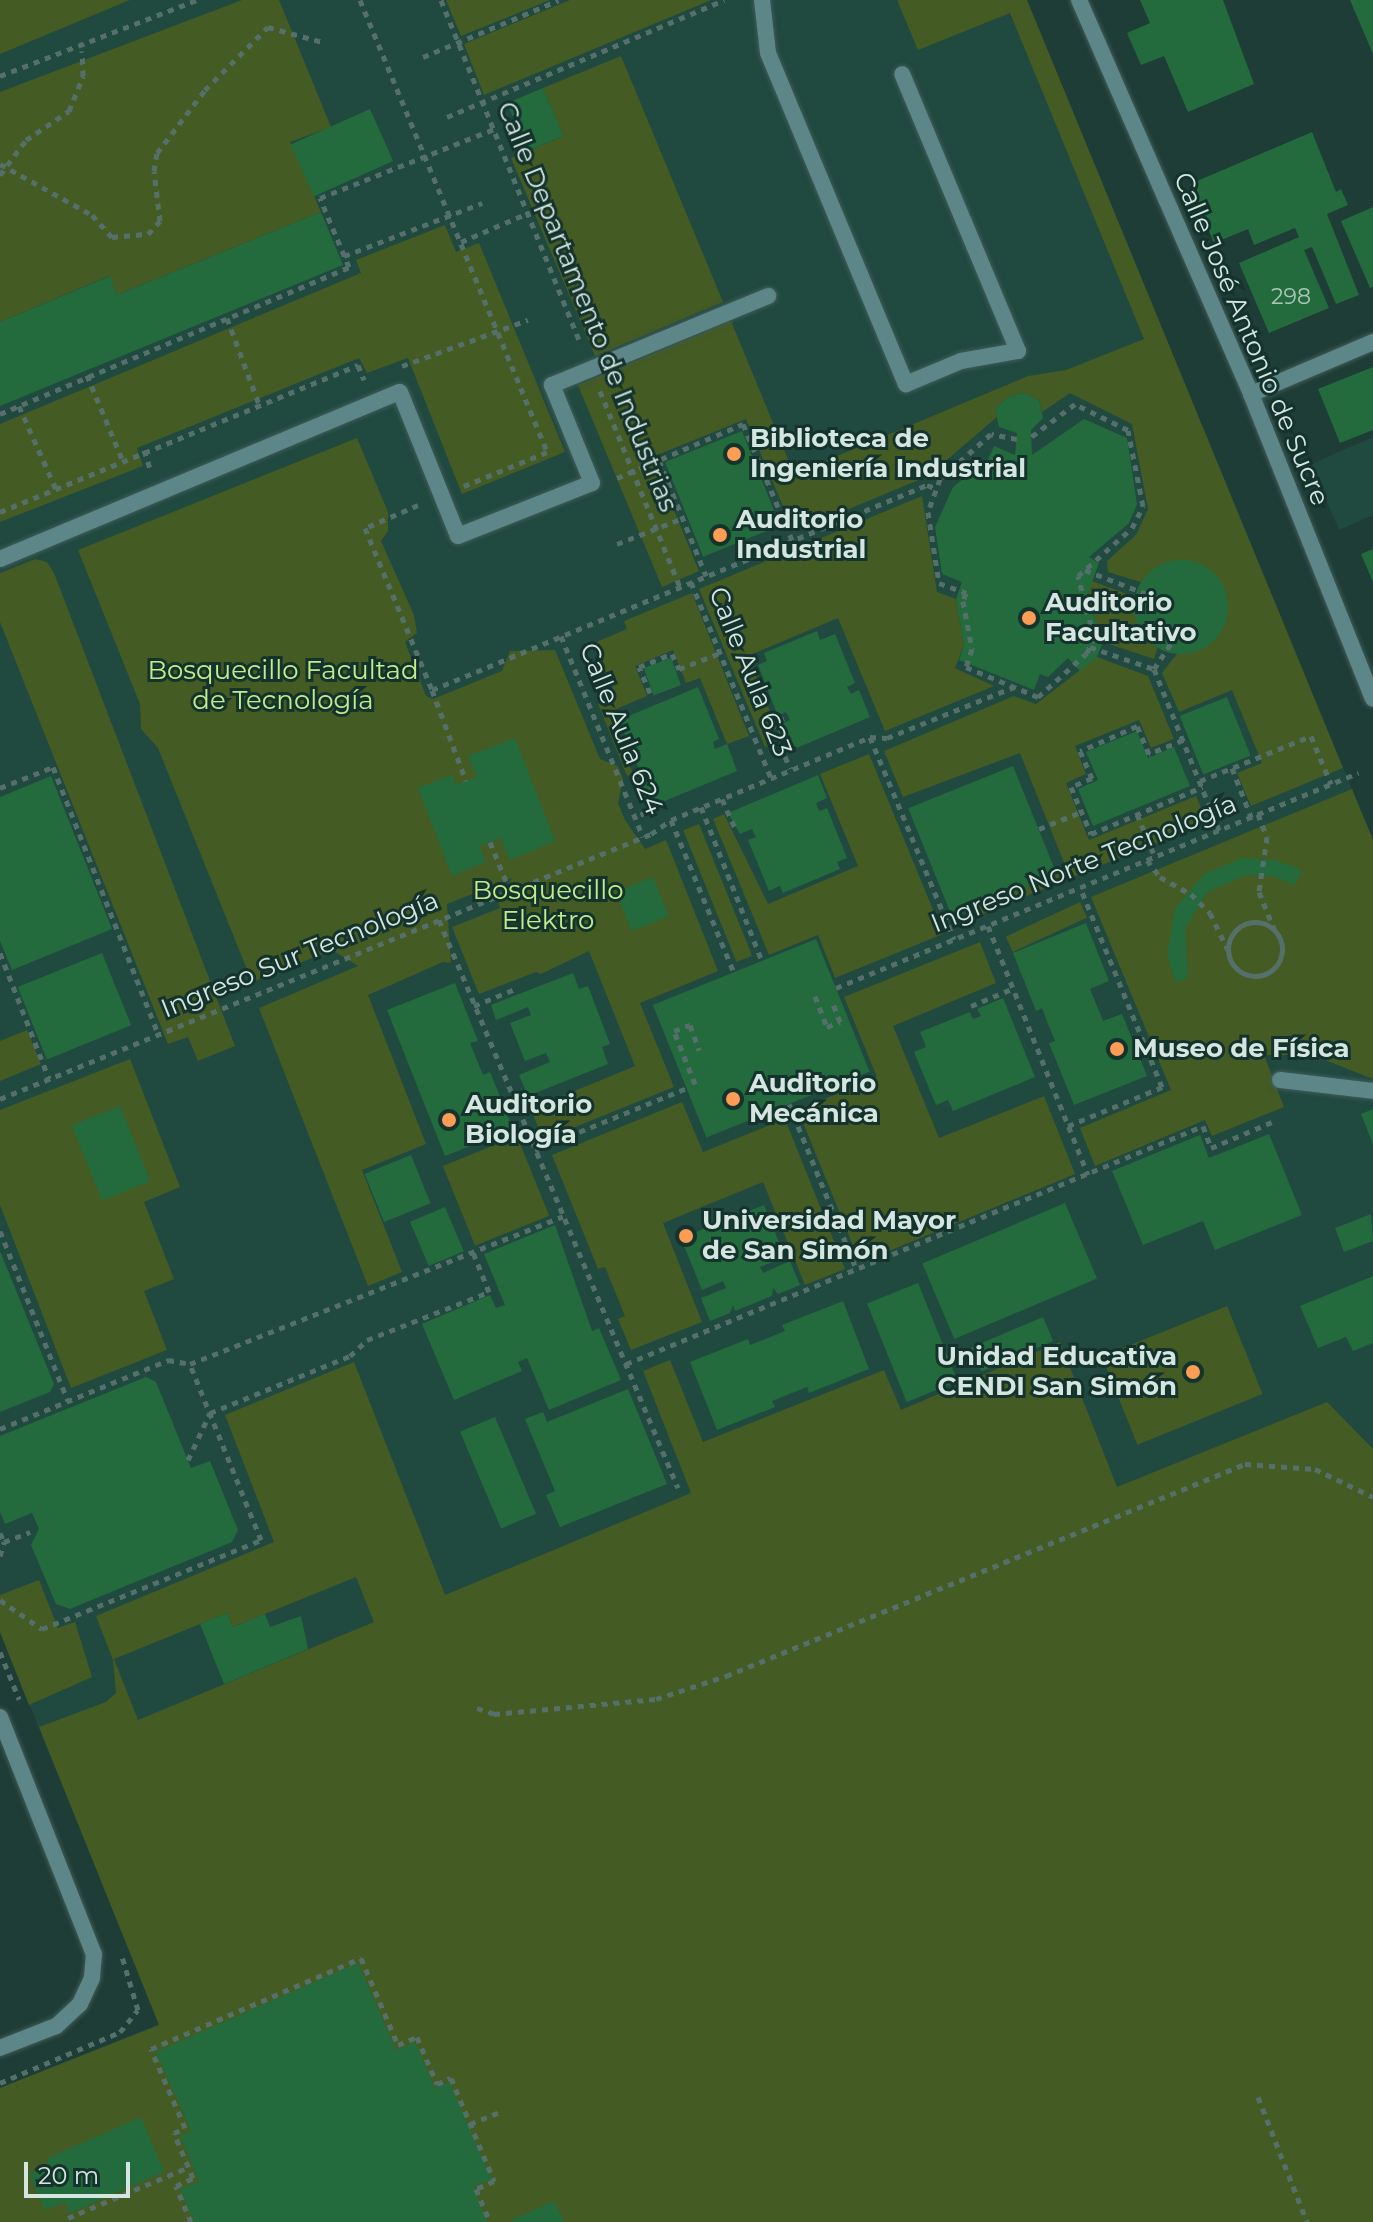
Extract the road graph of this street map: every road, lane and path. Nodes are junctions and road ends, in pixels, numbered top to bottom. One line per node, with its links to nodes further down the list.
1 (197, 0): 13 (path)
2 (360, 0): 17 (path)
3 (441, 0): 9 (path, Calle Departamento de Industrias)
4 (559, 0): 9 (path)
5 (724, 0): 14 (path)
6 (1079, 0): 35 (street, Calle José Antonio de Sucre)
7 (766, 1): 12 (street)
8 (323, 42): 19 (path)
9 (458, 42): 11 (path); 14 (path, Calle Departamento de Industrias)
10 (82, 51): 19 (path)
11 (423, 57)
12 (902, 74)
13 (0, 76)
14 (482, 102): 15 (path); 16 (path, Calle Departamento de Industrias)
15 (447, 117)
16 (494, 129): 17 (path); 22 (path, Calle Departamento de Industrias)
17 (425, 157): 23 (path); 25 (path)
18 (0, 164): 19 (path)
19 (9, 167): 20 (path)
20 (0, 175)
21 (482, 203): 23 (path)
22 (528, 213): 24 (path); 32 (path, Calle Departamento de Industrias)
23 (450, 216): 24 (path); 25 (path)
24 (461, 242): 29 (path)
25 (344, 256): 27 (path)
26 (768, 296): 32 (street)
27 (227, 318): 33 (path); 36 (path)
28 (528, 320): 29 (path)
29 (498, 330): 31 (path); 47 (path)
30 (1373, 342): 35 (street)
31 (394, 370)
32 (591, 370): 43 (path, Calle Departamento de Industrias); 47 (street)
33 (87, 375): 37 (path); 41 (path)
34 (379, 375): 36 (path)
35 (1251, 394): 67 (street, Calle José Antonio de Sucre)
36 (259, 404): 41 (path)
37 (19, 406): 38 (path); 45 (path)
38 (0, 414)
39 (1031, 437): 54 (path)
40 (1017, 439): 46 (path)
41 (122, 459): 45 (path)
42 (659, 460): 43 (path); 49 (path); 51 (path)
43 (633, 471): 44 (path); 50 (path, Calle Departamento de Industrias)
44 (607, 482)
45 (56, 489): 48 (path)
46 (937, 489): 51 (path); 64 (path)
47 (441, 495): 53 (street); 65 (path)
48 (0, 512)
49 (683, 518): 50 (path); 55 (path)
50 (656, 528): 52 (path); 57 (path, Calle Departamento de Industrias)
51 (792, 540): 55 (path)
52 (617, 544)
53 (0, 559)
54 (1085, 570): 58 (path); 61 (path)
55 (706, 576): 56 (path)
56 (691, 582): 57 (path); 62 (path, Calle Aula 623)
57 (680, 587): 60 (path)
58 (1162, 600)
59 (1183, 625): 63 (path)
60 (561, 636): 65 (path); 85 (path, Calle Aula 624)
61 (1090, 647): 63 (path); 64 (path)
62 (720, 653): 66 (path); 74 (path, Calle Aula 623)
63 (1154, 669): 70 (path)
64 (1014, 687): 69 (path, Ingreso Sur Tecnología)
65 (432, 690): 75 (path)
66 (650, 693)
67 (1373, 699)
68 (784, 718): 72 (path)
69 (870, 737): 72 (path, Ingreso Sur Tecnología); 99 (path)
70 (1183, 740): 76 (path); 82 (path)
71 (1232, 768): 76 (path); 77 (path); 84 (path)
72 (791, 770): 74 (path, Ingreso Sur Tecnología)
73 (1358, 773): 77 (path, Ingreso Norte Tecnología)
74 (771, 778): 80 (path, Ingreso Sur Tecnología)
75 (466, 781)
76 (1201, 784): 83 (path); 88 (path)
77 (1331, 784): 84 (path, Ingreso Norte Tecnología)
78 (635, 786): 85 (path)
79 (0, 788): 111 (path)
80 (722, 799): 81 (path, Ingreso Sur Tecnología); 89 (path)
81 (701, 807): 86 (path, Ingreso Sur Tecnología); 102 (path)
82 (1081, 812): 83 (path); 87 (path)
83 (1137, 814): 92 (path)
84 (1254, 816): 88 (path, Ingreso Norte Tecnología); 98 (path)
85 (636, 817): 90 (path, Calle Aula 624)
86 (671, 820): 90 (path, Ingreso Sur Tecnología); 103 (path)
87 (1039, 829)
88 (1219, 830): 92 (path, Ingreso Norte Tecnología)
89 (736, 831)
90 (643, 837): 95 (path, Ingreso Sur Tecnología)
91 (490, 842): 95 (path)
92 (1155, 857): 93 (path, Ingreso Norte Tecnología)
93 (1147, 860): 94 (path, Ingreso Norte Tecnología); 100 (path)
94 (1080, 887): 97 (path, Ingreso Norte Tecnología); 121 (path)
95 (510, 891): 96 (path, Ingreso Sur Tecnología)
96 (439, 920): 109 (path); 111 (path, Ingreso Sur Tecnología)
97 (988, 926): 99 (path, Ingreso Norte Tecnología); 105 (path)
98 (1275, 932): 100 (path); 100 (path)
99 (954, 939): 104 (path, Ingreso Norte Tecnología)
100 (1228, 951)
101 (0, 953): 113 (path)
102 (762, 961)
103 (734, 973)
104 (836, 988)
105 (1014, 988): 110 (path); 121 (path)
106 (515, 989): 109 (path)
107 (815, 996): 108 (path)
108 (833, 1004)
109 (474, 1006): 122 (path)
110 (971, 1006)
111 (158, 1034): 113 (path, Ingreso Sur Tecnología)
112 (699, 1050): 115 (path)
113 (49, 1079): 118 (path, Ingreso Sur Tecnología)
114 (1280, 1080): 117 (street)
115 (695, 1084)
116 (687, 1088): 122 (path)
117 (1373, 1091)
118 (0, 1099)
119 (789, 1104): 127 (path)
120 (1272, 1122): 123 (path)
121 (1068, 1126): 123 (path)
122 (535, 1150): 124 (path)
123 (1088, 1175): 127 (path)
124 (563, 1216): 126 (path); 129 (path)
125 (0, 1231): 130 (path)
126 (473, 1252): 128 (path); 131 (path)
127 (857, 1271): 129 (path)
128 (190, 1364): 130 (path); 131 (path)
129 (626, 1364): 134 (path)
130 (68, 1401): 132 (path)
131 (210, 1413): 133 (path); 140 (path)
132 (0, 1429)
133 (188, 1460)
134 (678, 1488)
135 (1373, 1497): 141 (path)
136 (30, 1532): 138 (path)
137 (0, 1533): 138 (path)
138 (4, 1542): 139 (path)
139 (0, 1556)
140 (0, 1600)
141 (477, 1708)
142 (0, 1717): 143 (street)
143 (0, 2048)
144 (1258, 2097): 151 (path)
145 (502, 2111): 146 (path)
146 (470, 2124): 147 (path); 150 (path)
147 (189, 2167): 148 (path); 149 (path)
148 (68, 2218)
149 (191, 2222)
150 (490, 2222)
151 (1307, 2222)

